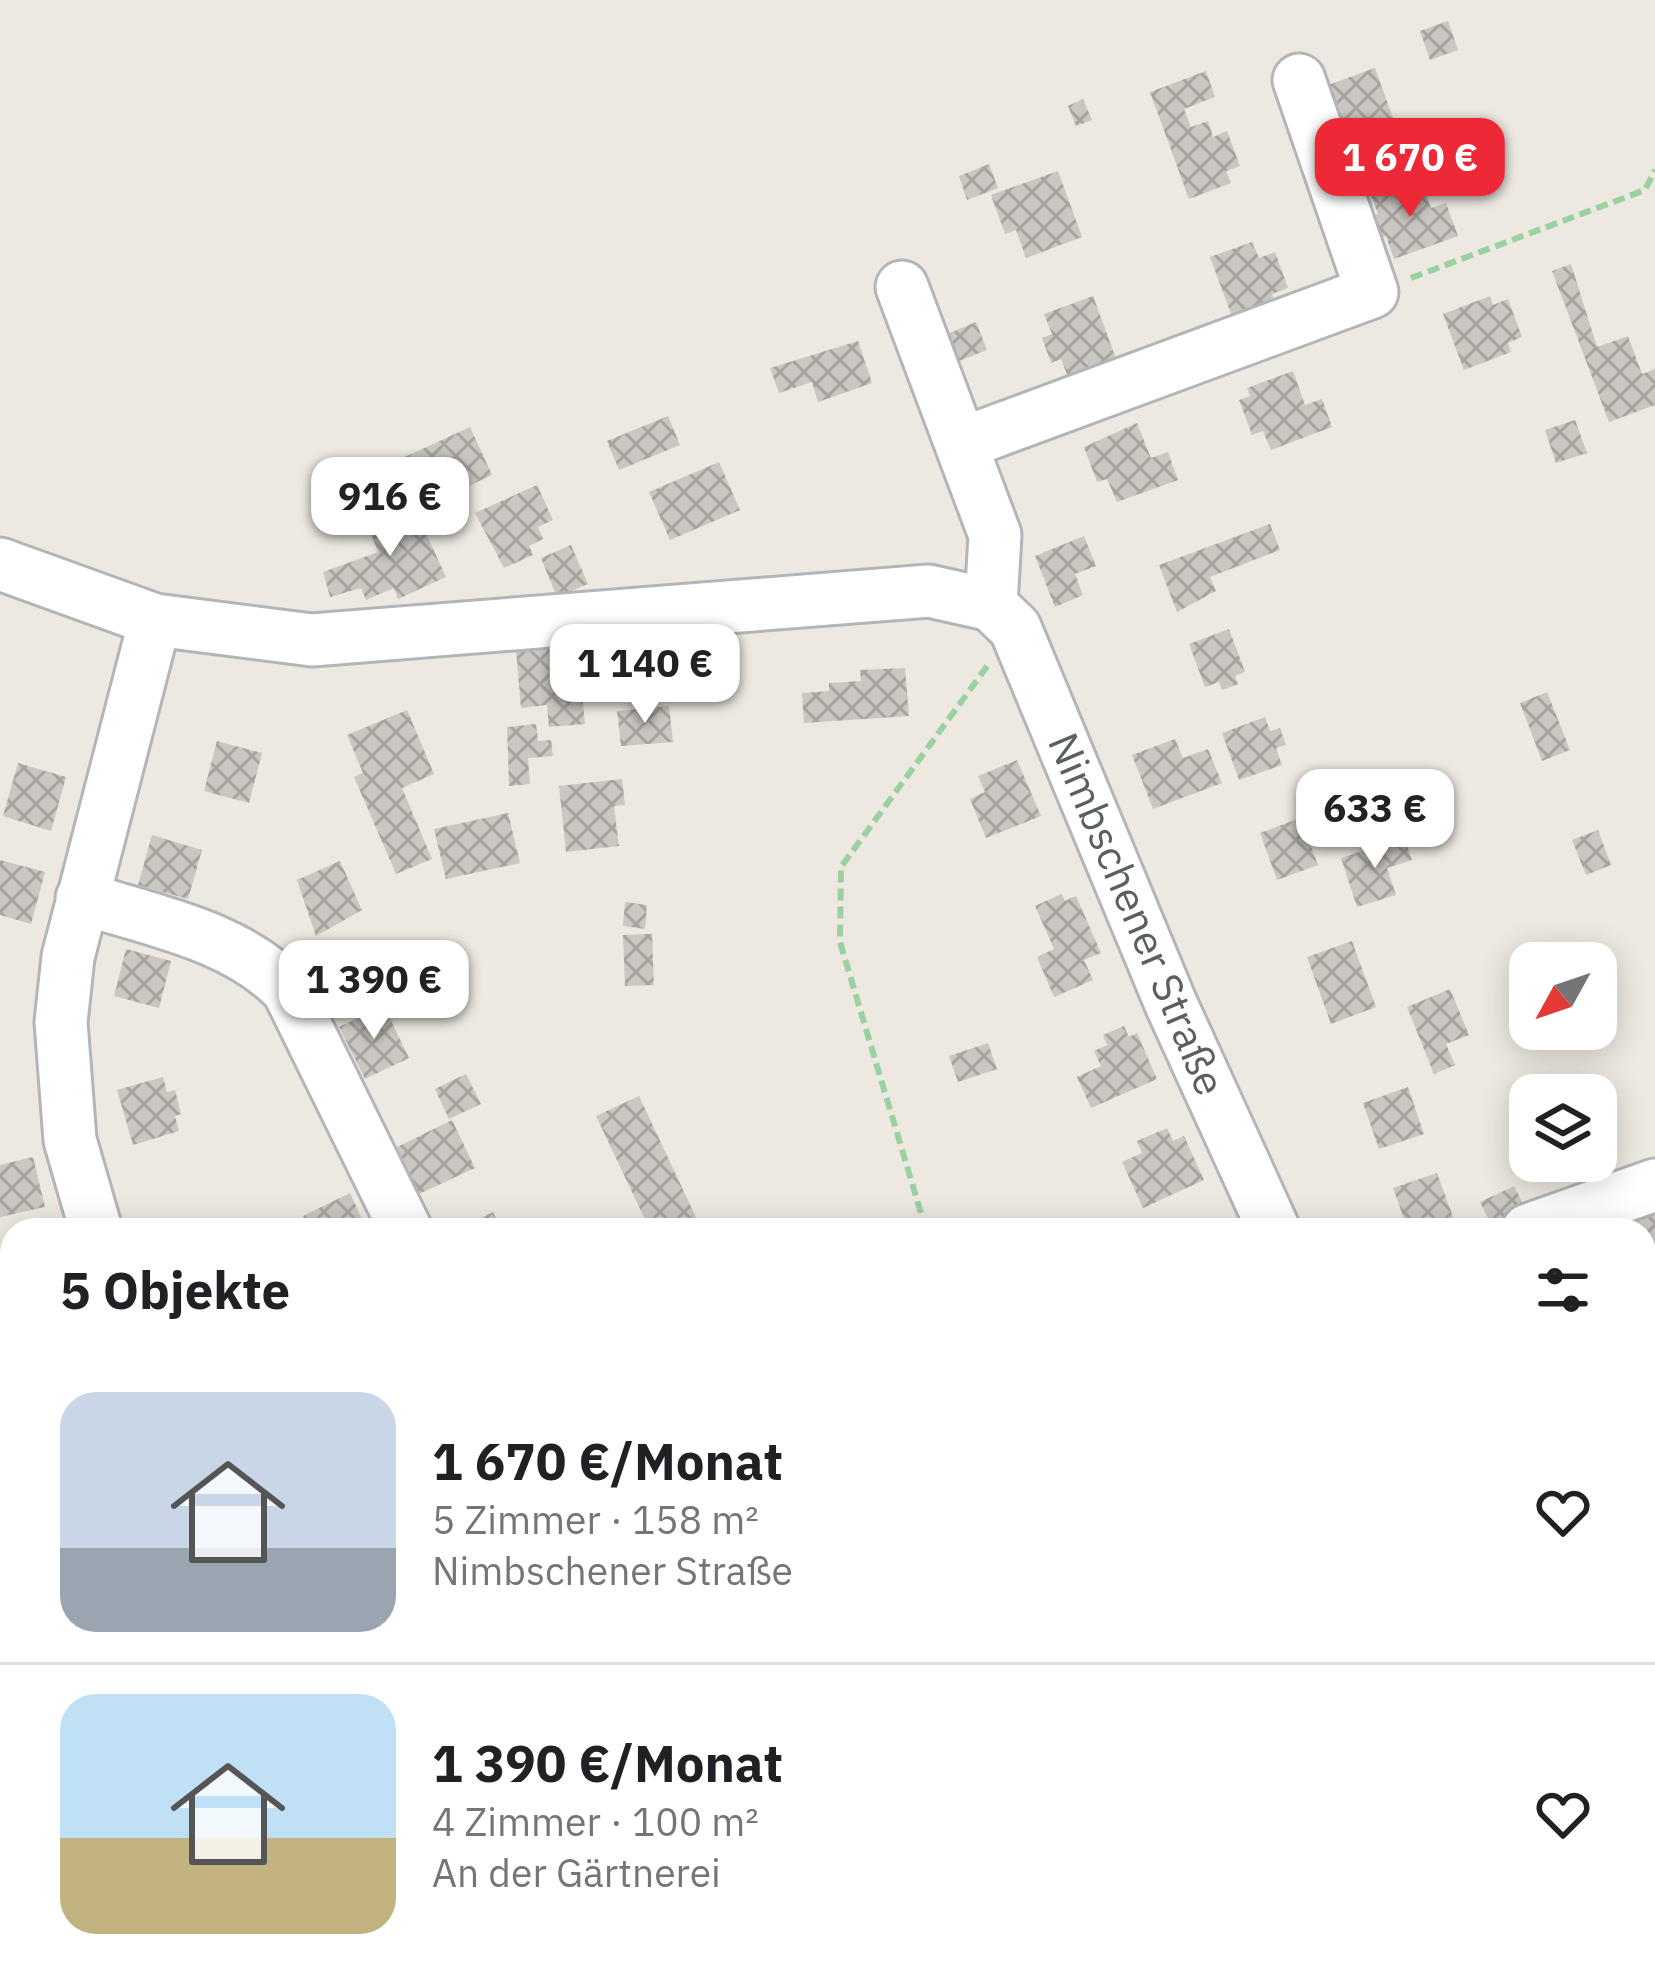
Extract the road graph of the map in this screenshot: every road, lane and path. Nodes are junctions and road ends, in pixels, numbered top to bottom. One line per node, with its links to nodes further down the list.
1 (1299, 80): 4 (street)
2 (1655, 170): 4 (path)
3 (902, 286): 5 (street, Nimbschener Straße)
4 (1372, 292): 5 (street)
5 (961, 444): 7 (street, Nimbschener Straße)
6 (0, 564): 8 (street)
7 (1003, 617): 8 (street); 13 (path); 14 (street, Nimbschener Straße)
8 (155, 620): 9 (street)
9 (82, 898): 11 (street); 12 (street)
10 (1655, 1185): 15 (street)
11 (93, 1218)
12 (400, 1218)
13 (922, 1218)
14 (1269, 1218)
15 (1562, 1218)

